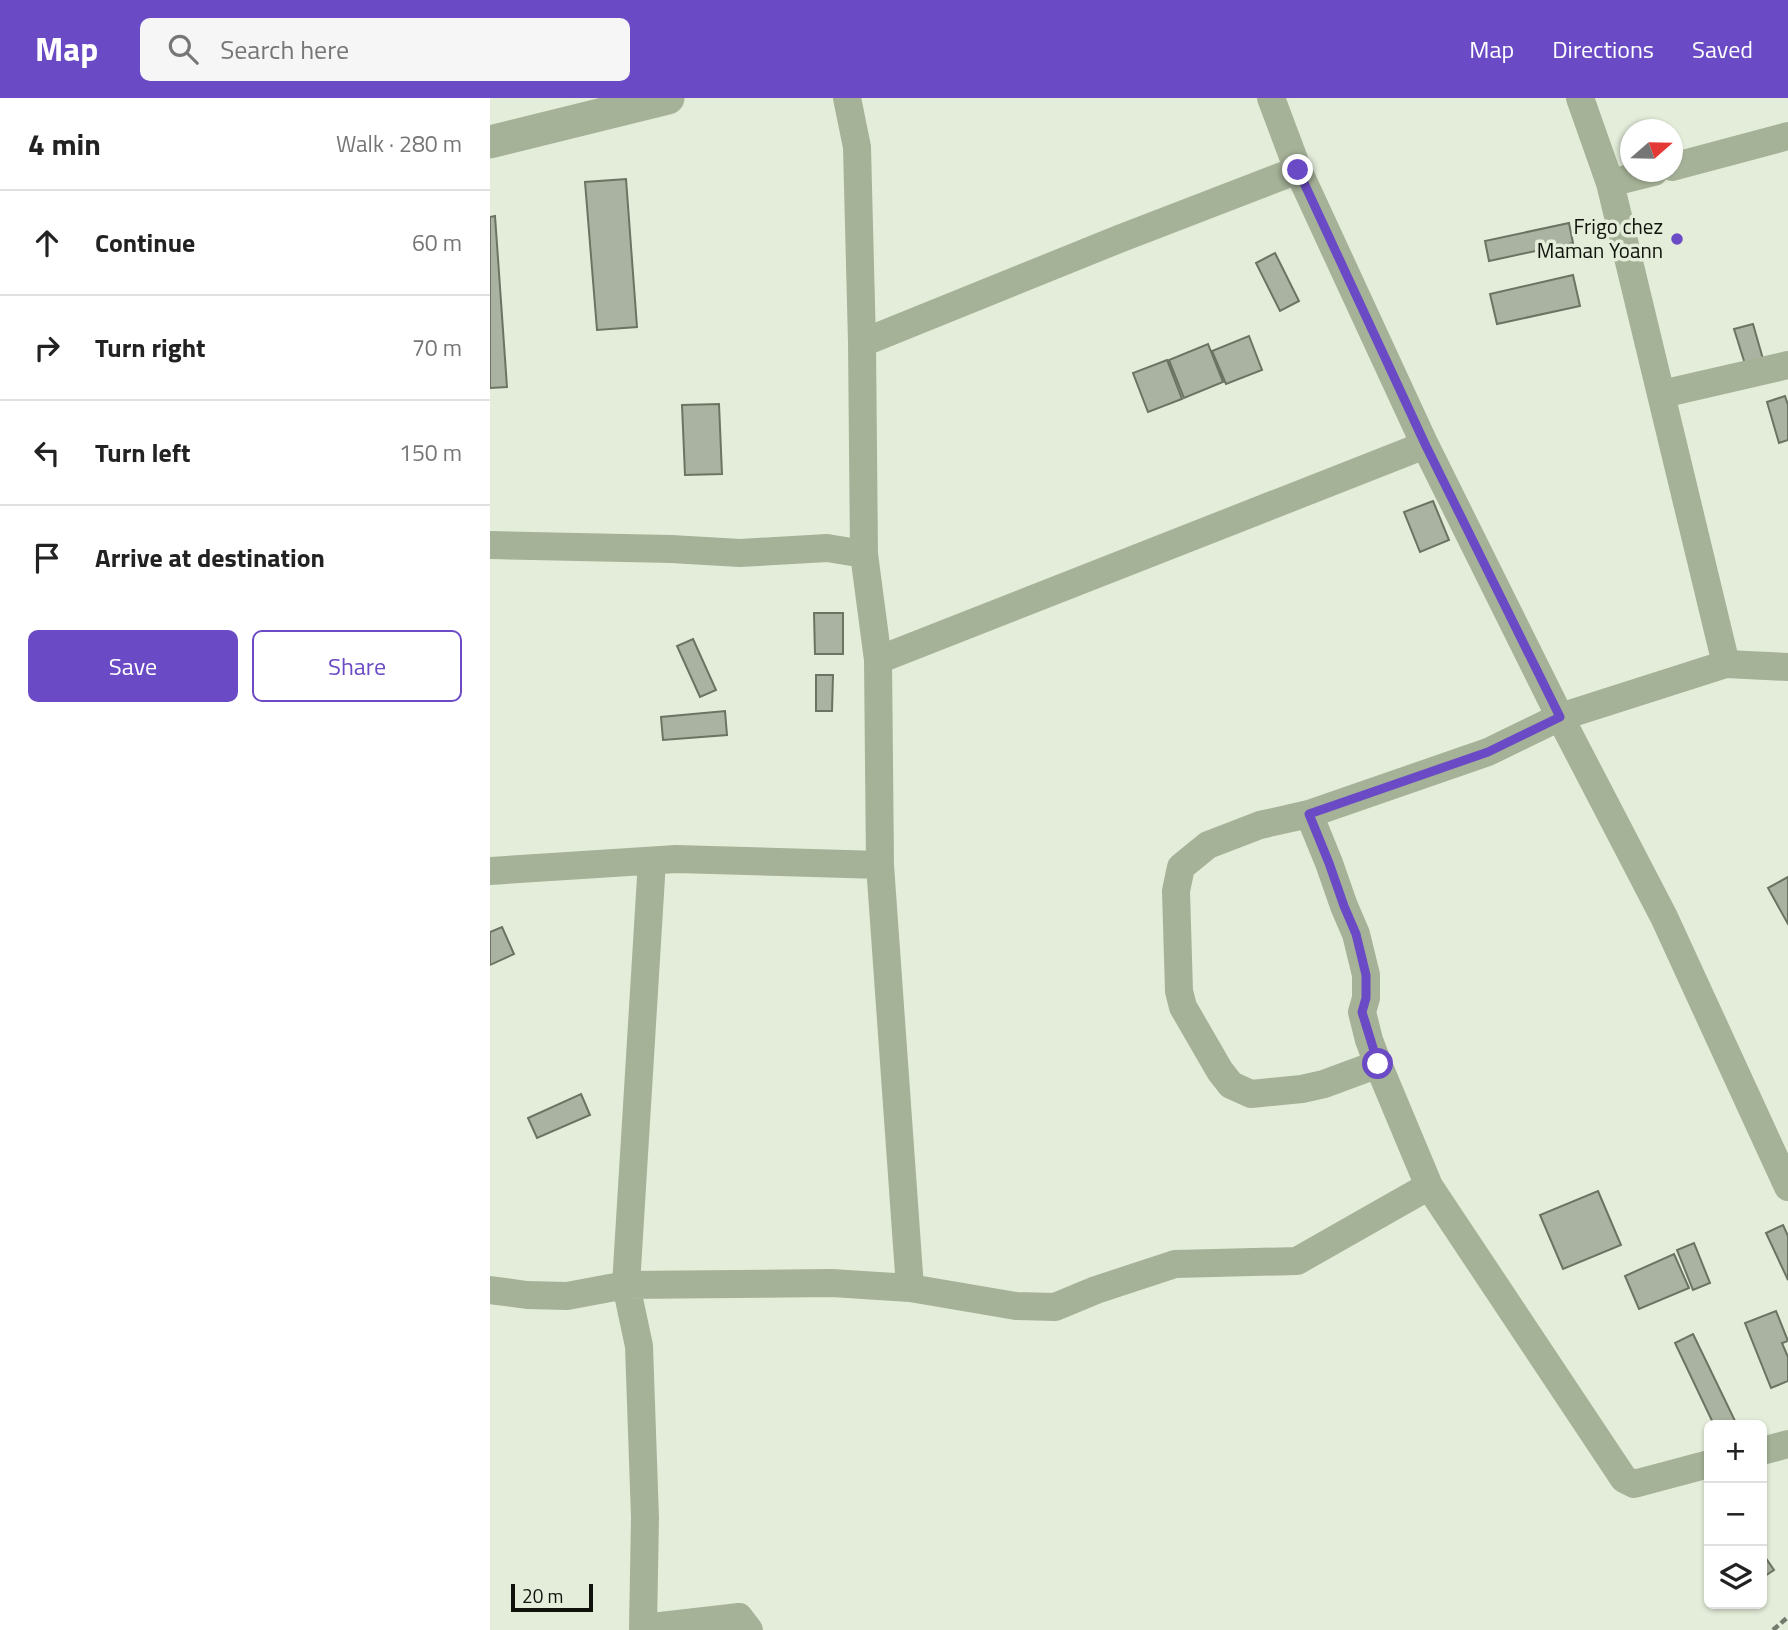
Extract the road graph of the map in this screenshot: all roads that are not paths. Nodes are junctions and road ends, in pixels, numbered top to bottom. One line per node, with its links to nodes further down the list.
1 (668, 98): 6 (street)
2 (848, 98): 11 (street)
3 (1271, 98): 8 (street)
4 (1580, 98): 10 (street)
5 (1788, 136): 7 (street)
6 (490, 142)
7 (1683, 164)
8 (1298, 170): 11 (street); 14 (street)
9 (1620, 180): 10 (street)
10 (1610, 183): 13 (street)
11 (862, 343): 16 (street)
12 (1788, 365): 13 (street)
13 (1662, 394): 18 (street)
14 (1426, 446): 17 (street); 20 (street)
15 (490, 545): 16 (street)
16 (864, 554): 17 (street)
17 (878, 660): 23 (street)
18 (1726, 664): 19 (street); 20 (street)
19 (1788, 667)
20 (1560, 717): 21 (street); 27 (street)
21 (1309, 814): 25 (street); 25 (street)
22 (652, 861): 23 (street); 24 (street); 28 (street)
23 (880, 865): 29 (street)
24 (490, 871)
25 (1378, 1064): 26 (street)
26 (1429, 1186): 29 (street); 33 (street)
27 (1788, 1187)
28 (626, 1285): 29 (street); 30 (street); 34 (street)
29 (910, 1288)
30 (490, 1290)
31 (1788, 1444): 32 (street)
32 (1767, 1450)
33 (1704, 1465)
34 (641, 1629): 35 (street)
35 (748, 1630)

